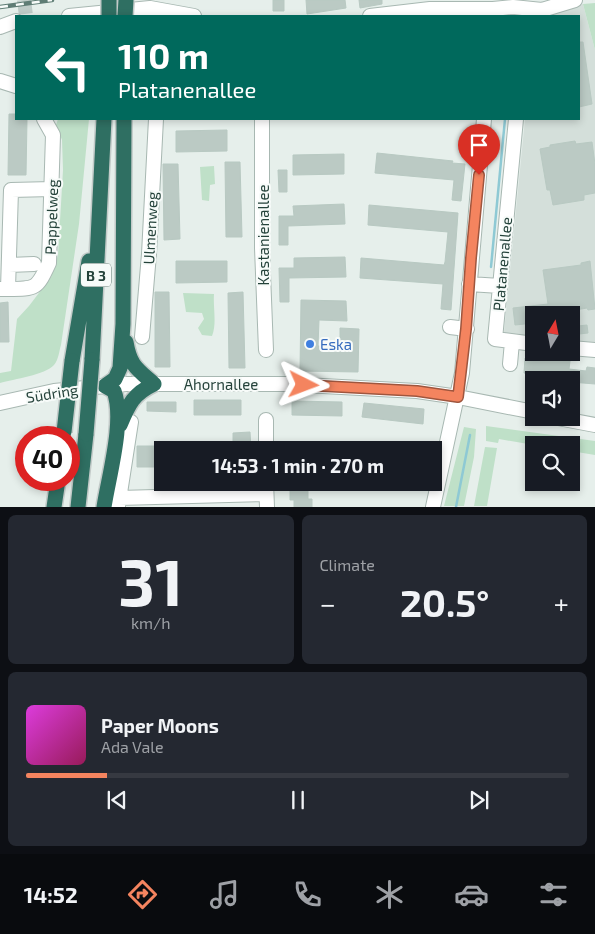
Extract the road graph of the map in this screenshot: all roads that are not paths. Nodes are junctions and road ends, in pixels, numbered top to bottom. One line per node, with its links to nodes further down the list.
1 (109, 0): 8 (highway, bridge)
2 (126, 0): 9 (highway, bridge)
3 (575, 0): 5 (street)
4 (493, 9): 5 (street); 11 (street)
5 (526, 12)
6 (165, 14): 7 (street); 10 (street)
7 (79, 15)
8 (108, 15)
9 (125, 15)
10 (180, 15)
11 (379, 15)
12 (15, 21): 13 (street)
13 (0, 27)
14 (0, 81): 15 (street)
15 (15, 86)
16 (45, 120): 23 (street, Pappelweg)
17 (104, 120): 24 (highway, B 3)
18 (124, 120): 30 (highway)
19 (156, 120): 33 (street, Ulmenweg)
20 (262, 120): 37 (street, Kastanienallee)
21 (484, 120): 27 (street, Platanenallee)
22 (516, 120): 28 (street, Platanenallee)
23 (52, 189): 25 (street); 29 (street, Pappelweg)
24 (101, 190): 49 (highway, bridge); 56 (highway, B 3, bridge)
25 (9, 264): 26 (street); 29 (street)
26 (34, 264)
27 (469, 284): 28 (street); 32 (street, Platanenallee)
28 (500, 286): 34 (street, Platanenallee)
29 (4, 289)
30 (123, 324): 40 (highway); 41 (highway)
31 (450, 327): 32 (street)
32 (466, 329): 42 (street, Platanenallee)
33 (142, 337)
34 (512, 342): 35 (street, Platanenallee); 39 (street)
35 (525, 343)
36 (580, 349): 38 (street)
37 (266, 350)
38 (595, 350)
39 (510, 364)
40 (154, 384): 41 (street, Ahornallee); 42 (street, Ahornallee); 50 (highway)
41 (105, 386): 43 (street, Südring); 50 (highway)
42 (458, 397): 44 (street); 58 (street, Platanenallee)
43 (0, 402)
44 (525, 410)
45 (266, 420): 51 (street)
46 (131, 422): 54 (street)
47 (580, 422): 48 (street)
48 (595, 425)
49 (64, 426)
50 (116, 434): 57 (highway)
51 (266, 441)
52 (56, 491): 55 (highway)
53 (266, 495): 54 (street)
54 (118, 502)
55 (54, 506)
56 (78, 506)
57 (104, 506)
58 (433, 506)

